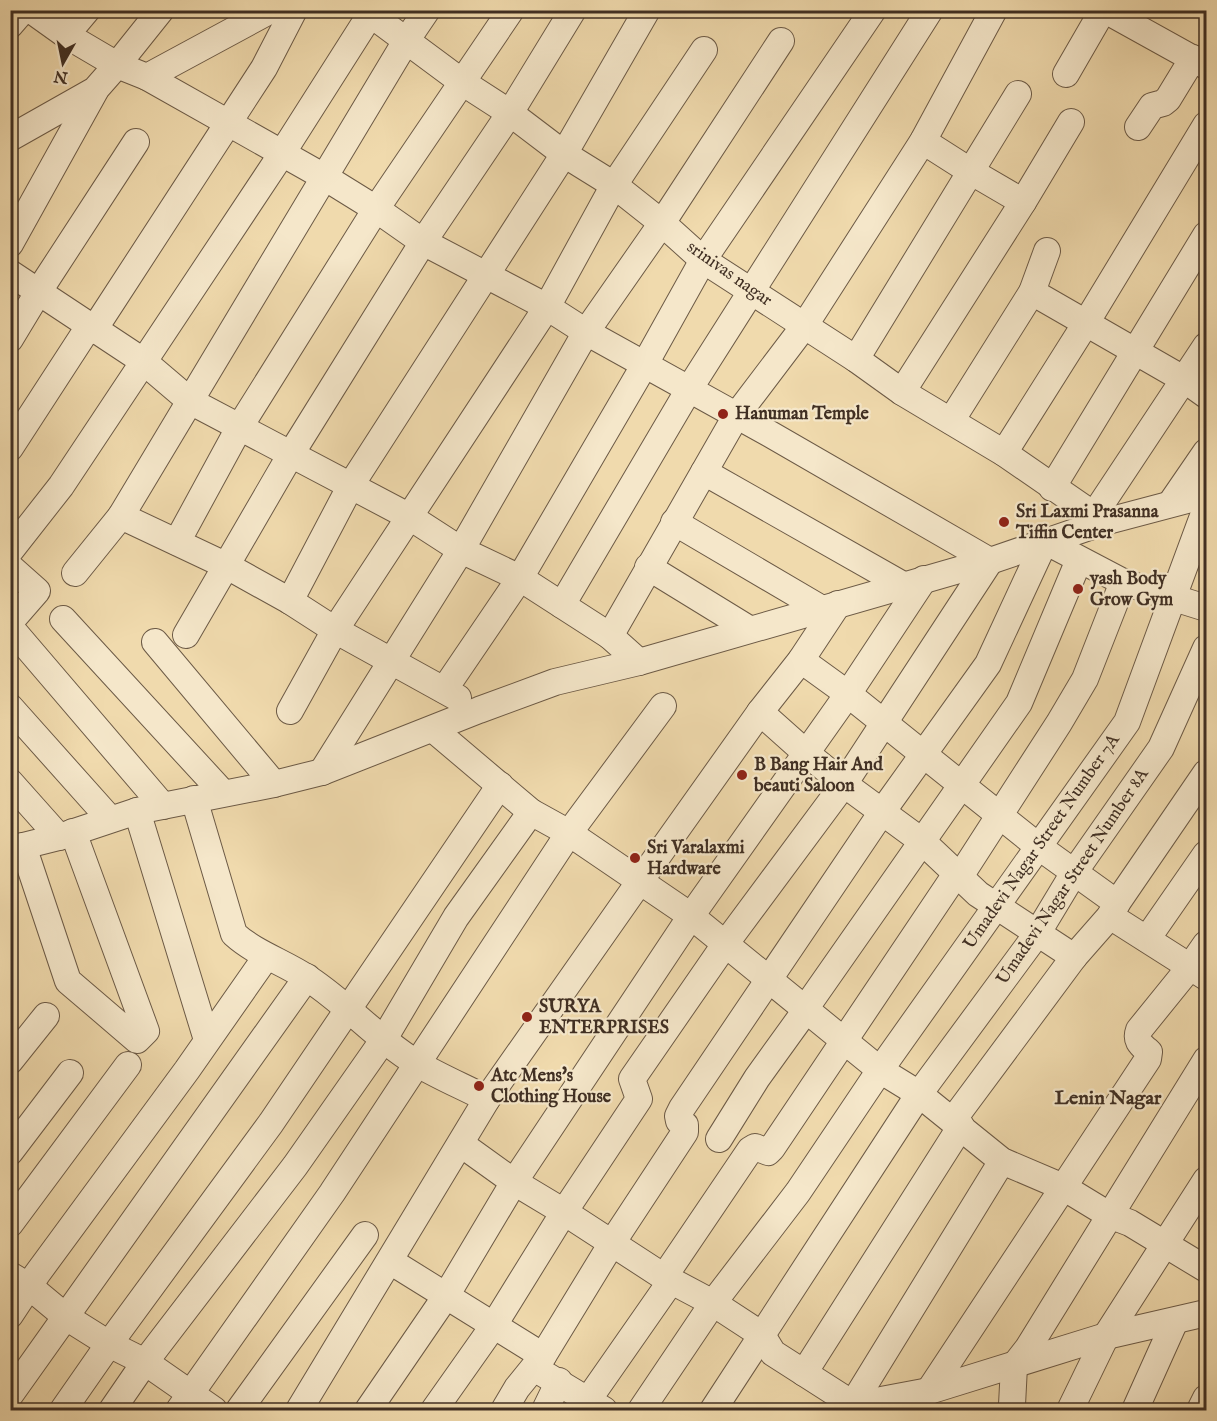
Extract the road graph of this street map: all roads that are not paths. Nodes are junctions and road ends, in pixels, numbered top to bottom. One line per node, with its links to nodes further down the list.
1 (24, 10): 16 (street)
2 (31, 10): 17 (street)
3 (87, 10): 17 (street)
4 (161, 10): 22 (street)
5 (271, 10): 24 (street)
6 (294, 10): 30 (street)
7 (427, 10): 18 (street)
8 (511, 10): 25 (street)
9 (573, 10): 28 (street)
10 (648, 10): 36 (street)
11 (873, 10): 48 (street)
12 (930, 10): 52 (street)
13 (994, 10): 34 (street)
14 (1104, 10): 21 (street); 23 (street)
15 (367, 13): 18 (street, srinivas nagar); 37 (street)
16 (10, 25)
17 (66, 35): 22 (street)
18 (406, 41): 25 (street, srinivas nagar); 39 (street)
19 (782, 41): 43 (street)
20 (704, 50): 40 (street)
21 (1201, 56): 32 (street)
22 (117, 65): 24 (street); 26 (street)
23 (1066, 74)
24 (147, 77): 30 (street)
25 (462, 81): 28 (street, srinivas nagar); 42 (street)
26 (95, 90): 33 (street); 46 (street)
27 (1018, 94): 38 (street)
28 (510, 113): 36 (street, srinivas nagar); 45 (street)
29 (1071, 122): 41 (street)
30 (228, 123): 37 (street); 57 (street)
31 (1206, 125): 55 (street)
32 (1138, 127)
33 (10, 138)
34 (923, 141): 38 (street); 56 (street)
35 (136, 142): 51 (street)
36 (564, 154): 40 (street, srinivas nagar); 50 (street)
37 (281, 155): 39 (street); 63 (street)
38 (970, 171): 41 (street); 62 (street)
39 (326, 178): 42 (street); 69 (street)
40 (614, 185): 43 (street, srinivas nagar); 54 (street)
41 (1023, 202): 67 (street)
42 (376, 208): 45 (street); 72 (street)
43 (662, 223): 48 (street, srinivas nagar); 58 (street)
44 (1206, 235): 61 (street)
45 (423, 242): 50 (street); 76 (street)
46 (10, 244)
47 (1047, 251): 53 (street)
48 (703, 260): 52 (street, srinivas nagar); 64 (street)
49 (10, 273): 51 (street)
50 (487, 274): 54 (street); 78 (street)
51 (39, 291): 57 (street); 59 (street)
52 (752, 292): 56 (street, srinivas nagar); 66 (street)
53 (1032, 292): 55 (street); 71 (street)
54 (547, 307): 58 (street); 84 (street)
55 (1086, 323): 61 (street); 74 (street)
56 (805, 325): 62 (street, srinivas nagar); 70 (street)
57 (95, 328): 63 (street); 73 (street)
58 (586, 332): 64 (street); 89 (street)
59 (10, 339)
60 (1206, 346): 65 (street)
61 (1136, 353): 65 (street); 79 (street)
62 (856, 359): 67 (street, srinivas nagar)
63 (143, 362): 69 (street); 90 (street)
64 (645, 364): 66 (street); 97 (street)
65 (1185, 380): 68 (street); 85 (street)
66 (688, 391): 70 (street); 102 (street)
67 (902, 392): 71 (street, srinivas nagar)
68 (1206, 394)
69 (190, 401): 72 (street); 83 (street)
70 (736, 416): 77 (street); 92 (street)
71 (951, 421): 74 (street, srinivas nagar)
72 (239, 428): 76 (street); 88 (street)
73 (10, 448)
74 (1004, 453): 79 (street, srinivas nagar)
75 (1206, 453): 81 (street)
76 (291, 454): 78 (street); 93 (street)
77 (704, 472): 86 (street); 98 (street)
78 (351, 485): 84 (street); 101 (street)
79 (1052, 488): 85 (street, srinivas nagar)
80 (1206, 495): 81 (street)
81 (1171, 503): 85 (street)
82 (1206, 508): 100 (street, Umadevi Nagar Street Number 7A)
83 (121, 516): 88 (street); 96 (street)
84 (410, 516): 89 (street); 109 (street)
85 (1099, 518): 87 (street)
86 (674, 522): 95 (street); 103 (street)
87 (1045, 541): 91 (street); 92 (street); 127 (street)
88 (177, 542): 93 (street)
89 (462, 550): 97 (street); 115 (street)
90 (10, 551)
91 (1079, 560): 99 (street); 134 (street)
92 (990, 561): 98 (street); 124 (street)
93 (227, 566): 101 (street); 110 (street)
94 (10, 567): 106 (street)
95 (648, 567): 108 (street); 111 (street)
96 (75, 573)
97 (520, 578): 102 (street); 117 (street)
98 (914, 582): 103 (street); 118 (street)
99 (1123, 582): 100 (street); 141 (street)
100 (1172, 597): 104 (street); 147 (street, Umadevi Nagar Street Number 7A)
101 (290, 601): 109 (street)
102 (562, 605): 111 (street)
103 (830, 607): 108 (street); 114 (street)
104 (1206, 608)
105 (63, 619): 135 (street)
106 (10, 622)
107 (10, 627): 137 (street)
108 (749, 629): 116 (street)
109 (335, 630): 115 (street); 122 (street)
110 (186, 634)
111 (610, 636): 116 (street)
112 (154, 642): 131 (street)
113 (1206, 648): 149 (street, Umadevi Nagar Street Number 8A)
114 (801, 660): 118 (street); 123 (street)
115 (392, 661): 117 (street); 128 (street)
116 (639, 662): 121 (street)
117 (444, 690): 121 (street)
118 (848, 694): 124 (street); 126 (street)
119 (663, 705): 143 (street)
120 (10, 707): 142 (street)
121 (479, 710): 125 (street)
122 (290, 711)
123 (760, 712): 126 (street); 151 (street)
124 (885, 724): 127 (street); 132 (street)
125 (433, 729): 128 (street); 133 (street)
126 (806, 753): 132 (street); 154 (street)
127 (922, 755): 134 (street); 140 (street)
128 (322, 772): 131 (street)
129 (1206, 773): 153 (street)
130 (10, 782): 144 (street)
131 (274, 784): 135 (street)
132 (844, 784): 140 (street); 157 (street)
133 (500, 785): 139 (street); 164 (street)
134 (961, 786): 141 (street); 145 (street)
135 (223, 793): 136 (street)
136 (194, 799): 137 (street); 159 (street)
137 (163, 806): 138 (street)
138 (137, 811): 142 (street); 169 (street)
139 (531, 812): 143 (street); 167 (street)
140 (882, 812): 145 (street); 163 (street)
141 (1000, 816): 147 (street); 150 (street)
142 (110, 819): 144 (street)
143 (569, 833): 151 (street); 172 (street)
144 (66, 834): 146 (street); 146 (street)
145 (923, 842): 150 (street); 165 (street)
146 (14, 846)
147 (1039, 847): 149 (street); 152 (street, Umadevi Nagar Street Number 7A)
148 (1206, 854): 156 (street)
149 (1075, 871): 153 (street); 155 (street, Umadevi Nagar Street Number 8A)
150 (957, 876): 152 (street); 168 (street)
151 (640, 881): 154 (street); 177 (street)
152 (997, 906): 155 (street); 174 (street, Umadevi Nagar Street Number 7A)
153 (1114, 910): 156 (street); 160 (street)
154 (691, 916): 157 (street); 184 (street)
155 (1037, 934): 160 (street); 176 (street, Umadevi Nagar Street Number 8A)
156 (1147, 939): 161 (street)
157 (726, 943): 163 (street); 186 (street)
158 (1206, 944): 161 (street)
159 (266, 957): 162 (street); 169 (street)
160 (1074, 957): 178 (street)
161 (1198, 972): 185 (street)
162 (307, 977): 164 (street); 200 (street)
163 (769, 979): 165 (street); 190 (street)
164 (347, 1009): 167 (street); 205 (street)
165 (805, 1010): 168 (street); 179 (street)
166 (46, 1016): 171 (street)
167 (384, 1039): 172 (street); 206 (street)
168 (844, 1039): 174 (street); 194 (street)
169 (207, 1040): 195 (street)
170 (1206, 1060): 187 (street)
171 (10, 1061)
172 (417, 1064): 177 (street); 214 (street)
173 (128, 1065): 188 (street)
174 (880, 1070): 176 (street); 197 (street, Umadevi Nagar Street Number 7A)
175 (70, 1073): 181 (street)
176 (919, 1094): 178 (street); 203 (street, Umadevi Nagar Street Number 8A)
177 (488, 1099): 180 (street)
178 (957, 1123): 182 (street); 209 (street)
179 (719, 1139)
180 (461, 1144): 184 (street); 192 (street)
181 (10, 1152)
182 (1002, 1161): 185 (street); 216 (street)
183 (1206, 1180): 191 (street)
184 (514, 1182): 186 (street); 196 (street)
185 (1063, 1187): 187 (street); 211 (street)
186 (564, 1212): 190 (street); 202 (street)
187 (1109, 1215): 191 (street); 208 (street)
188 (10, 1224)
189 (365, 1235): 220 (street)
190 (612, 1244): 194 (street); 207 (street)
191 (1164, 1244): 193 (street); 204 (street)
192 (390, 1261): 196 (street); 221 (street)
193 (1204, 1261)
194 (668, 1279): 197 (street); 215 (street)
195 (20, 1281): 199 (street); 200 (street)
196 (446, 1296): 202 (street); 222 (street)
197 (713, 1303): 203 (street); 226 (street, Umadevi Nagar Street Number 7A)
198 (1206, 1313): 201 (street)
199 (10, 1315)
200 (66, 1317): 205 (street); 212 (street)
201 (1175, 1321): 204 (street); 230 (street)
202 (494, 1325): 207 (street); 223 (street)
203 (762, 1335): 209 (street); 227 (street, Umadevi Nagar Street Number 8A)
204 (1106, 1336): 208 (street); 229 (street)
205 (109, 1344): 206 (street); 217 (street)
206 (145, 1362): 214 (street); 218 (street)
207 (538, 1362): 210 (street); 224 (street)
208 (1014, 1366): 211 (street); 228 (street)
209 (804, 1373): 216 (street)
210 (559, 1382): 215 (street); 225 (street)
211 (929, 1391): 216 (street)
212 (10, 1395)
213 (1206, 1398): 231 (street)
214 (184, 1403): 219 (street)
215 (596, 1405)
216 (849, 1409)
217 (63, 1410)
218 (112, 1410)
219 (214, 1410)
220 (239, 1410)
221 (299, 1410)
222 (368, 1410)
223 (434, 1410)
224 (504, 1410)
225 (545, 1410)
226 (641, 1410)
227 (713, 1410)
228 (1010, 1410)
229 (1070, 1410)
230 (1135, 1410)
231 (1200, 1410)

